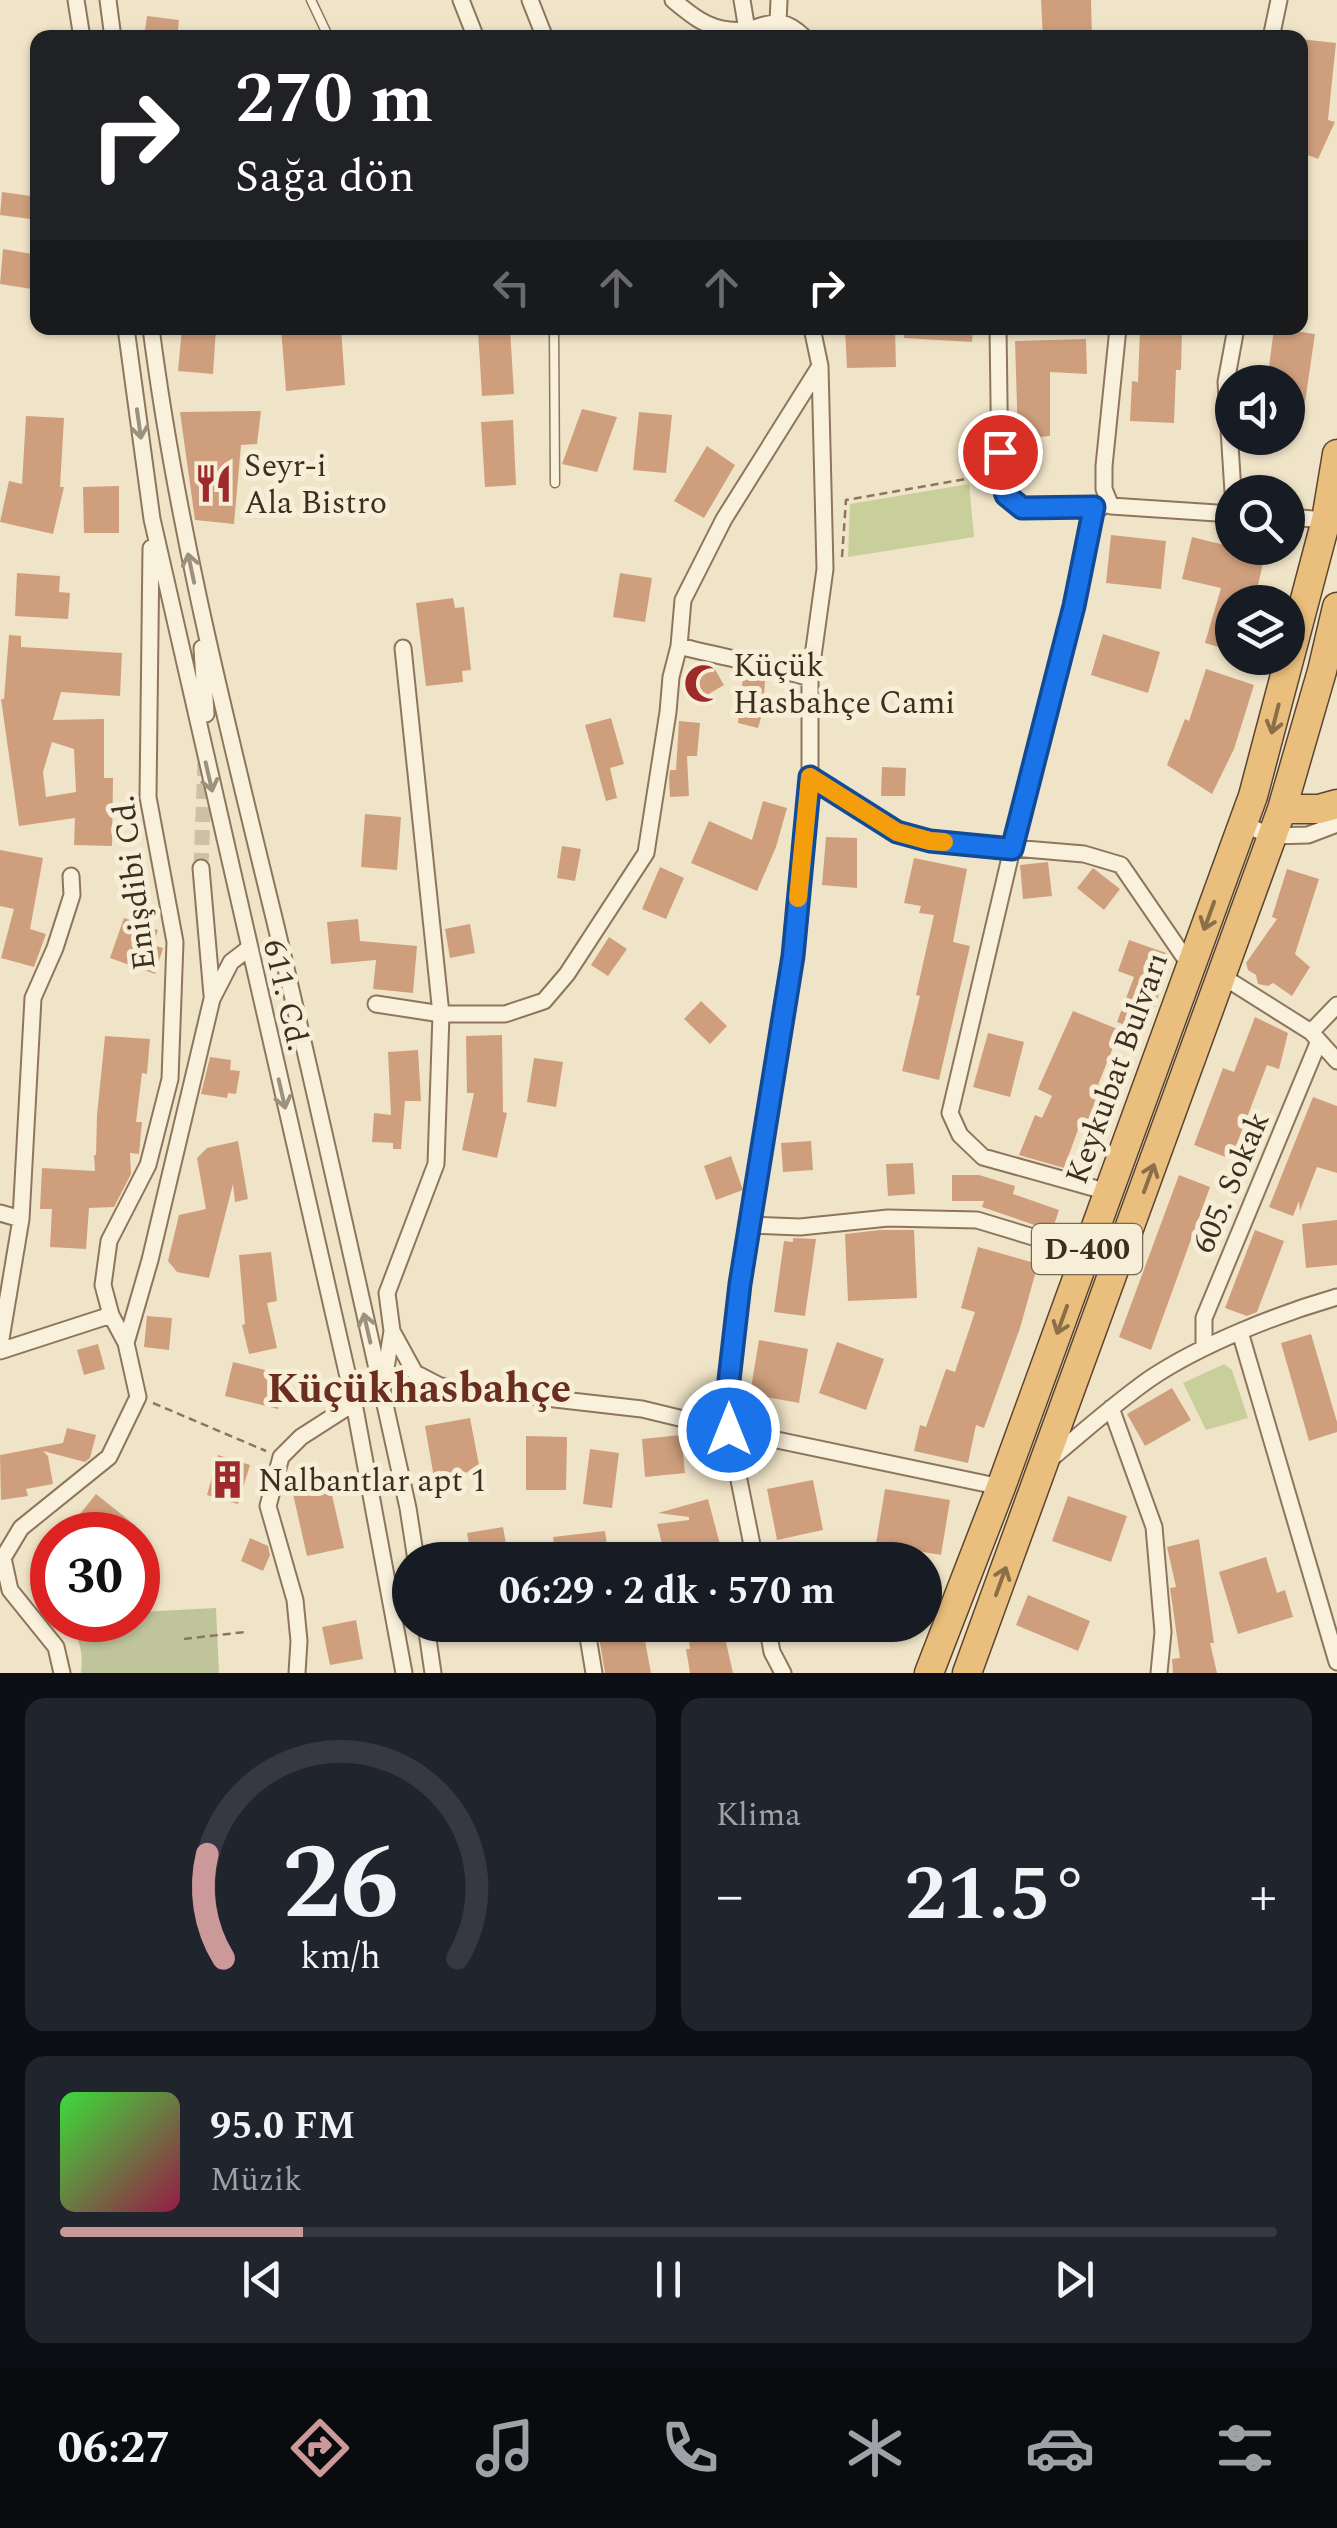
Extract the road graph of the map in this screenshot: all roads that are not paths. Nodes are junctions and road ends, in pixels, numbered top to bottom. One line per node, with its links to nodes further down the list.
1 (76, 0): 11 (street)
2 (108, 0): 12 (street)
3 (311, 0): 13 (lane)
4 (462, 0): 14 (street)
5 (529, 0): 15 (street)
6 (673, 0): 16 (street)
7 (742, 0): 17 (street)
8 (779, 0): 10 (street)
9 (1279, 0): 20 (street)
10 (778, 22): 18 (street); 19 (street)
11 (81, 30)
12 (112, 30)
13 (326, 30)
14 (473, 30)
15 (542, 30)
16 (730, 30)
17 (747, 30)
18 (758, 30)
19 (797, 30)
20 (1273, 30)
21 (127, 335): 34 (street, 611. Cd., one-way to 34)
22 (152, 335): 38 (street, 611. Cd., one-way to 22)
23 (554, 335): 31 (lane)
24 (813, 335): 28 (street)
25 (998, 335): 32 (street)
26 (1117, 335): 32 (street)
27 (1235, 335): 30 (street)
28 (820, 366): 39 (street); 41 (street)
29 (1337, 454): 36 (highway, D-400)
30 (1231, 475)
31 (555, 483)
32 (1103, 507): 33 (street); 50 (street)
33 (1215, 513)
34 (152, 518): 53 (street, 611. Cd., one-way to 53); 68 (street, Enişdibi Cd.)
35 (1305, 519): 36 (street)
36 (1326, 520): 44 (highway, D-400, one-way to 44)
37 (1337, 607): 46 (highway)
38 (200, 610): 42 (street); 74 (street, 611. Cd., one-way to 38)
39 (679, 646): 41 (street); 59 (street)
40 (403, 648): 59 (street)
41 (810, 678): 43 (street)
42 (206, 714)
43 (810, 777): 50 (street); 65 (street)
44 (1253, 796): 46 (street); 47 (highway, D-400)
45 (1337, 804): 46 (highway)
46 (1282, 809): 49 (highway, D-400)
47 (1243, 824): 49 (street); 54 (highway, Keykubat Bulvarı / D-400, one-way to 54)
48 (1337, 824): 49 (street)
49 (1272, 836): 55 (highway, D-400)
50 (1012, 849): 54 (street); 62 (street)
51 (202, 868): 56 (street)
52 (71, 876): 64 (street)
53 (248, 948): 56 (street, Enişdibi Cd.); 75 (street, 611. Cd., one-way to 75)
54 (1190, 967): 62 (highway, Keykubat Bulvarı / D-400)
55 (1222, 976): 60 (street); 78 (highway, D-400, one-way to 55)
56 (212, 999): 71 (street, Enişdibi Cd.)
57 (376, 1004): 59 (street)
58 (1337, 1005): 60 (street)
59 (440, 1014): 69 (street)
60 (1315, 1036): 61 (street); 72 (street, 605. Sokak)
61 (1337, 1061)
62 (1108, 1192): 66 (highway, Keykubat Bulvarı / D-400)
63 (0, 1213): 64 (street)
64 (21, 1219): 73 (street)
65 (749, 1225): 66 (street); 77 (street)
66 (1086, 1253): 79 (highway, Keykubat Bulvarı / D-400, one-way to 79)
67 (1337, 1297): 70 (street)
68 (111, 1315): 71 (street, Enişdibi Cd.); 73 (street)
69 (392, 1331): 74 (street); 77 (street)
70 (1240, 1332): 72 (street); 85 (street)
71 (126, 1343): 86 (street, Enişdibi Cd.)
72 (1204, 1347): 76 (street)
73 (0, 1348)
74 (382, 1391): 80 (street, 611. Cd.)
75 (354, 1403): 87 (street); 88 (street, 611. Cd.)
76 (1110, 1408): 78 (street); 94 (street)
77 (729, 1430): 79 (street); 81 (street)
78 (1043, 1466): 93 (highway, D-400, one-way to 78)
79 (1000, 1487): 92 (highway, Keykubat Bulvarı / D-400)
80 (413, 1542)
81 (751, 1542)
82 (428, 1642): 89 (street)
83 (589, 1642): 90 (street)
84 (771, 1642): 91 (street)
85 (1337, 1662)
86 (62, 1673)
87 (297, 1673)
88 (404, 1673)
89 (433, 1673)
90 (594, 1673)
91 (782, 1673)
92 (928, 1673)
93 (968, 1673)
94 (1160, 1673)

